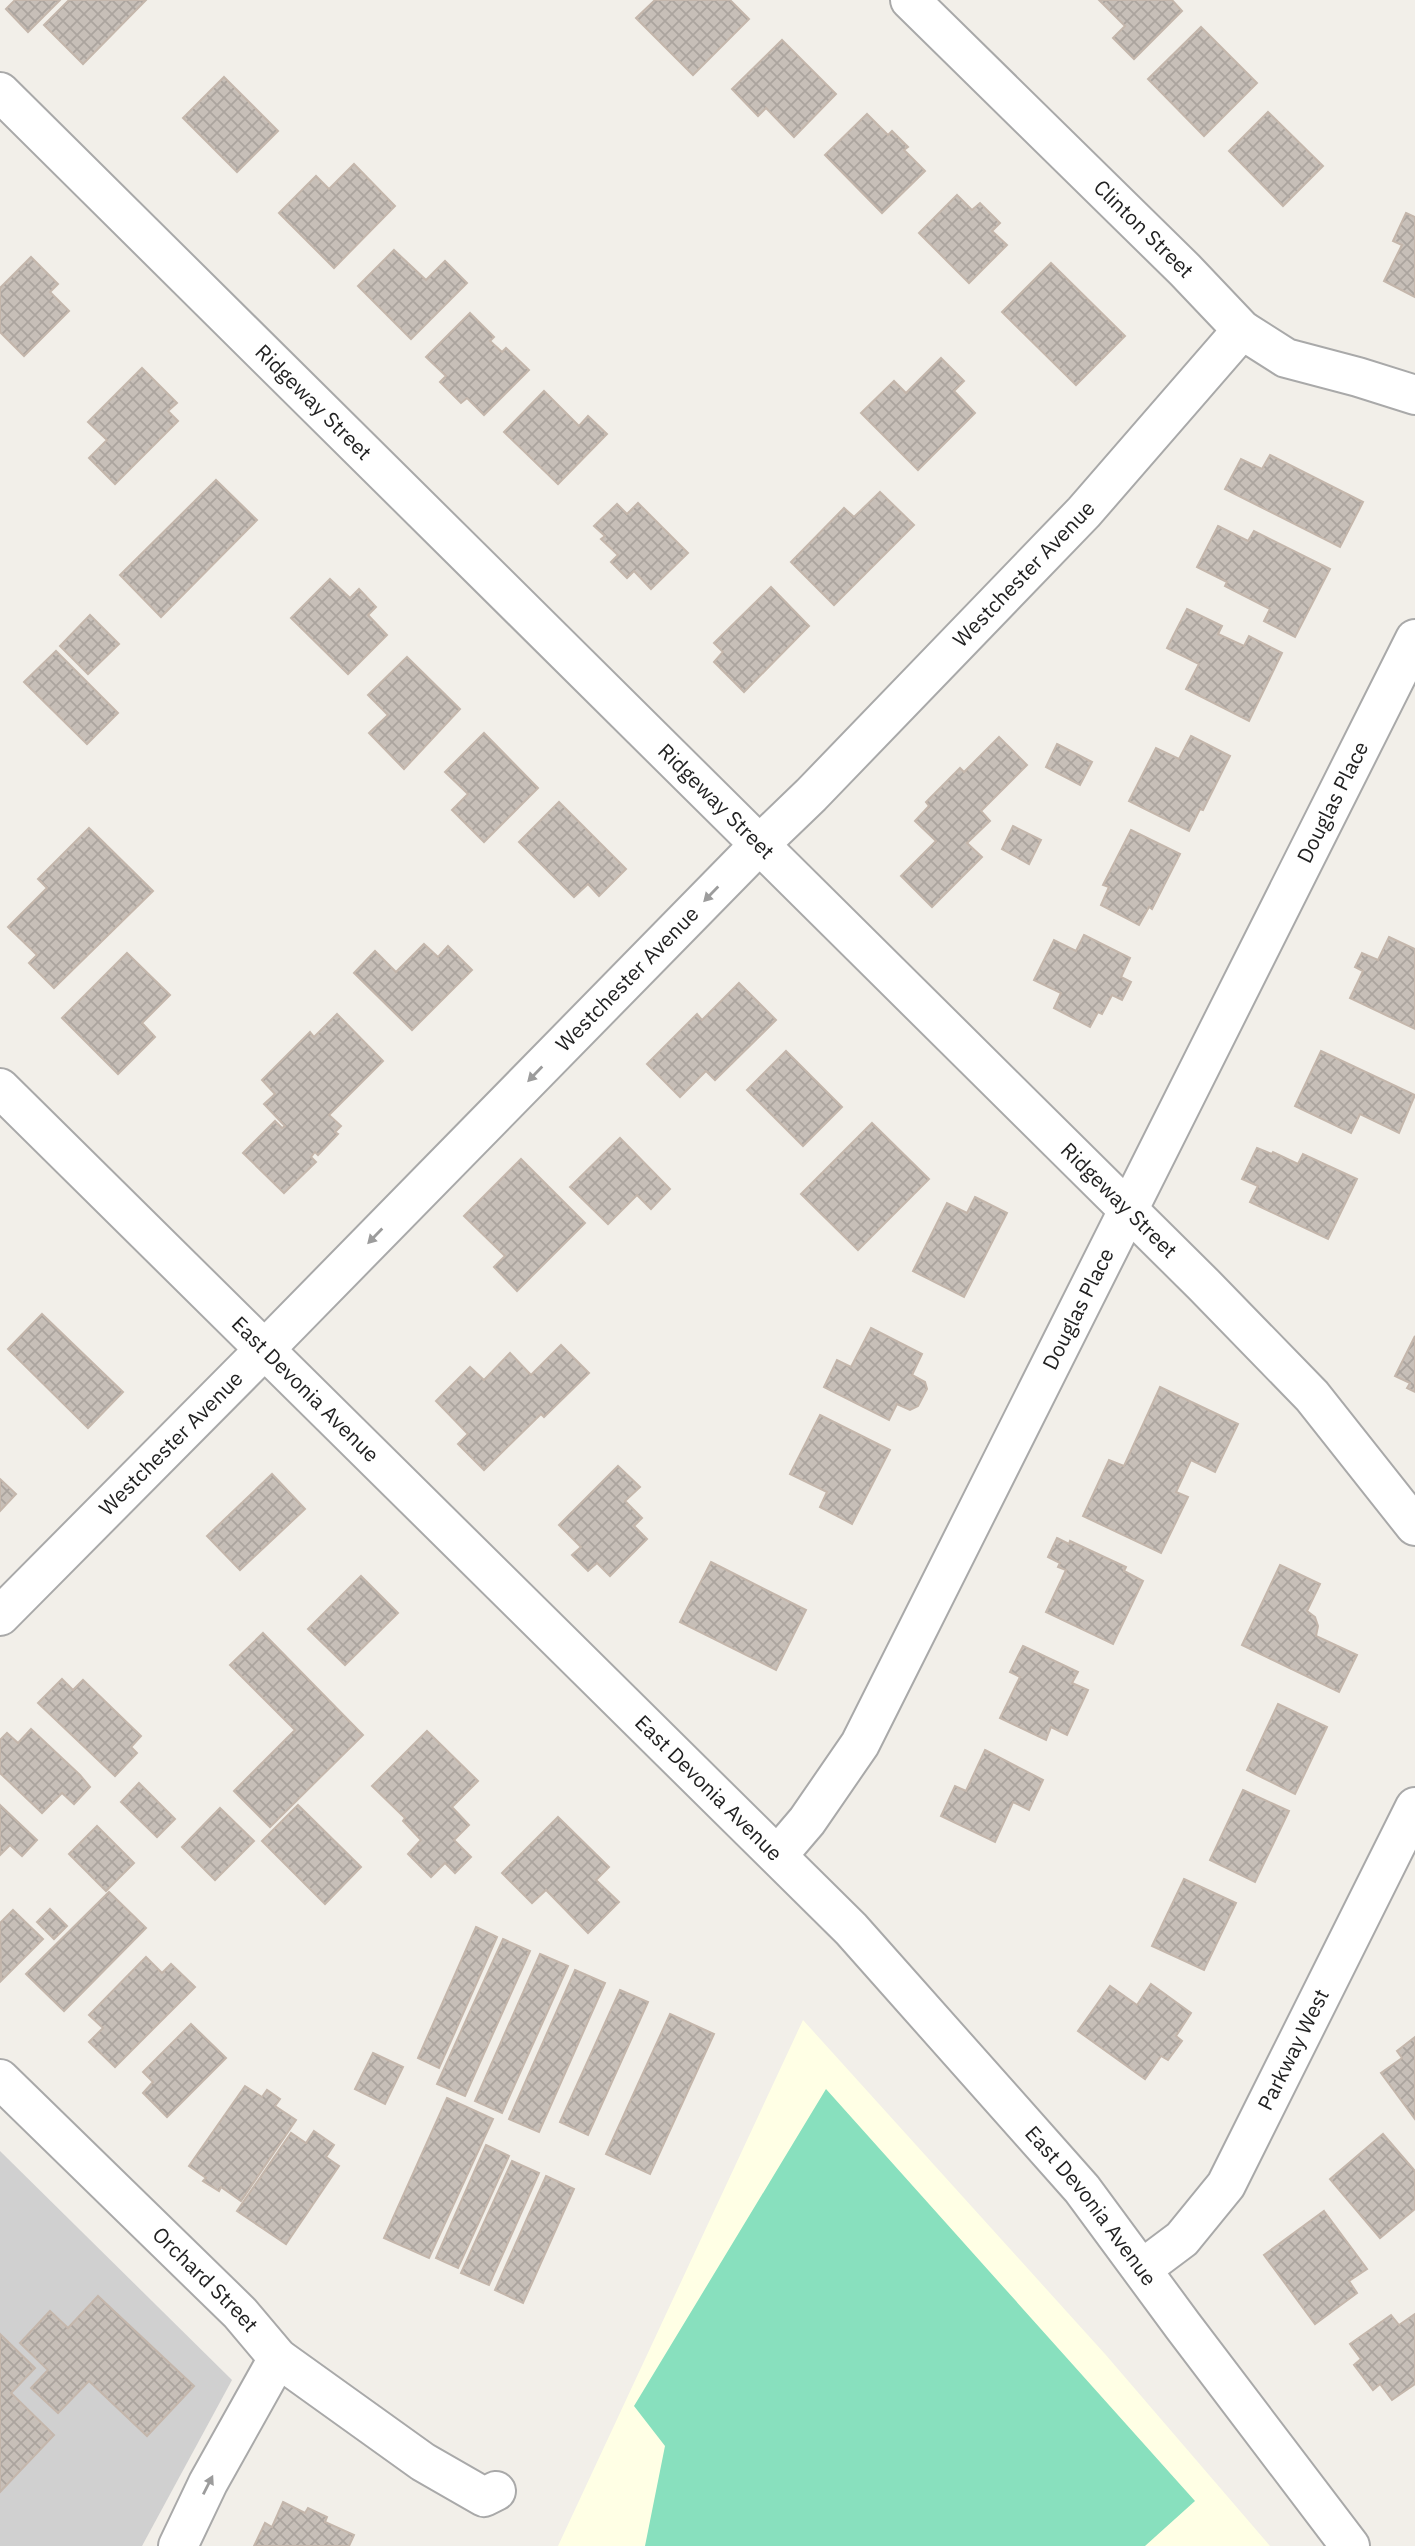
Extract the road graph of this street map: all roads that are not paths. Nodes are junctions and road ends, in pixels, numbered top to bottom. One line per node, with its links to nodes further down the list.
1 (910, 0): 3 (street, Clinton Street)
2 (0, 92): 6 (street, Ridgeway Street)
3 (1242, 330): 4 (street, Clinton Street); 6 (street, Westchester Avenue)
4 (1415, 395)
5 (1415, 639): 8 (street, Douglas Place)
6 (759, 845): 8 (street, Ridgeway Street); 9 (street, Westchester Avenue, one-way to 9)
7 (0, 1088): 9 (street, East Devonia Avenue)
8 (1128, 1211): 10 (street, Ridgeway Street); 13 (street, Douglas Place)
9 (265, 1349): 11 (street, Westchester Avenue); 13 (street, East Devonia Avenue)
10 (1415, 1526)
11 (0, 1616)
12 (1415, 1807): 15 (street, Parkway West)
13 (778, 1855): 15 (street, East Devonia Avenue)
14 (0, 2079): 16 (street, Orchard Street)
15 (1142, 2269): 19 (street, East Devonia Avenue)
16 (278, 2358): 17 (street, Orchard Street); 18 (street, one-way to 16)
17 (496, 2491)
18 (178, 2546)
19 (1350, 2546)

